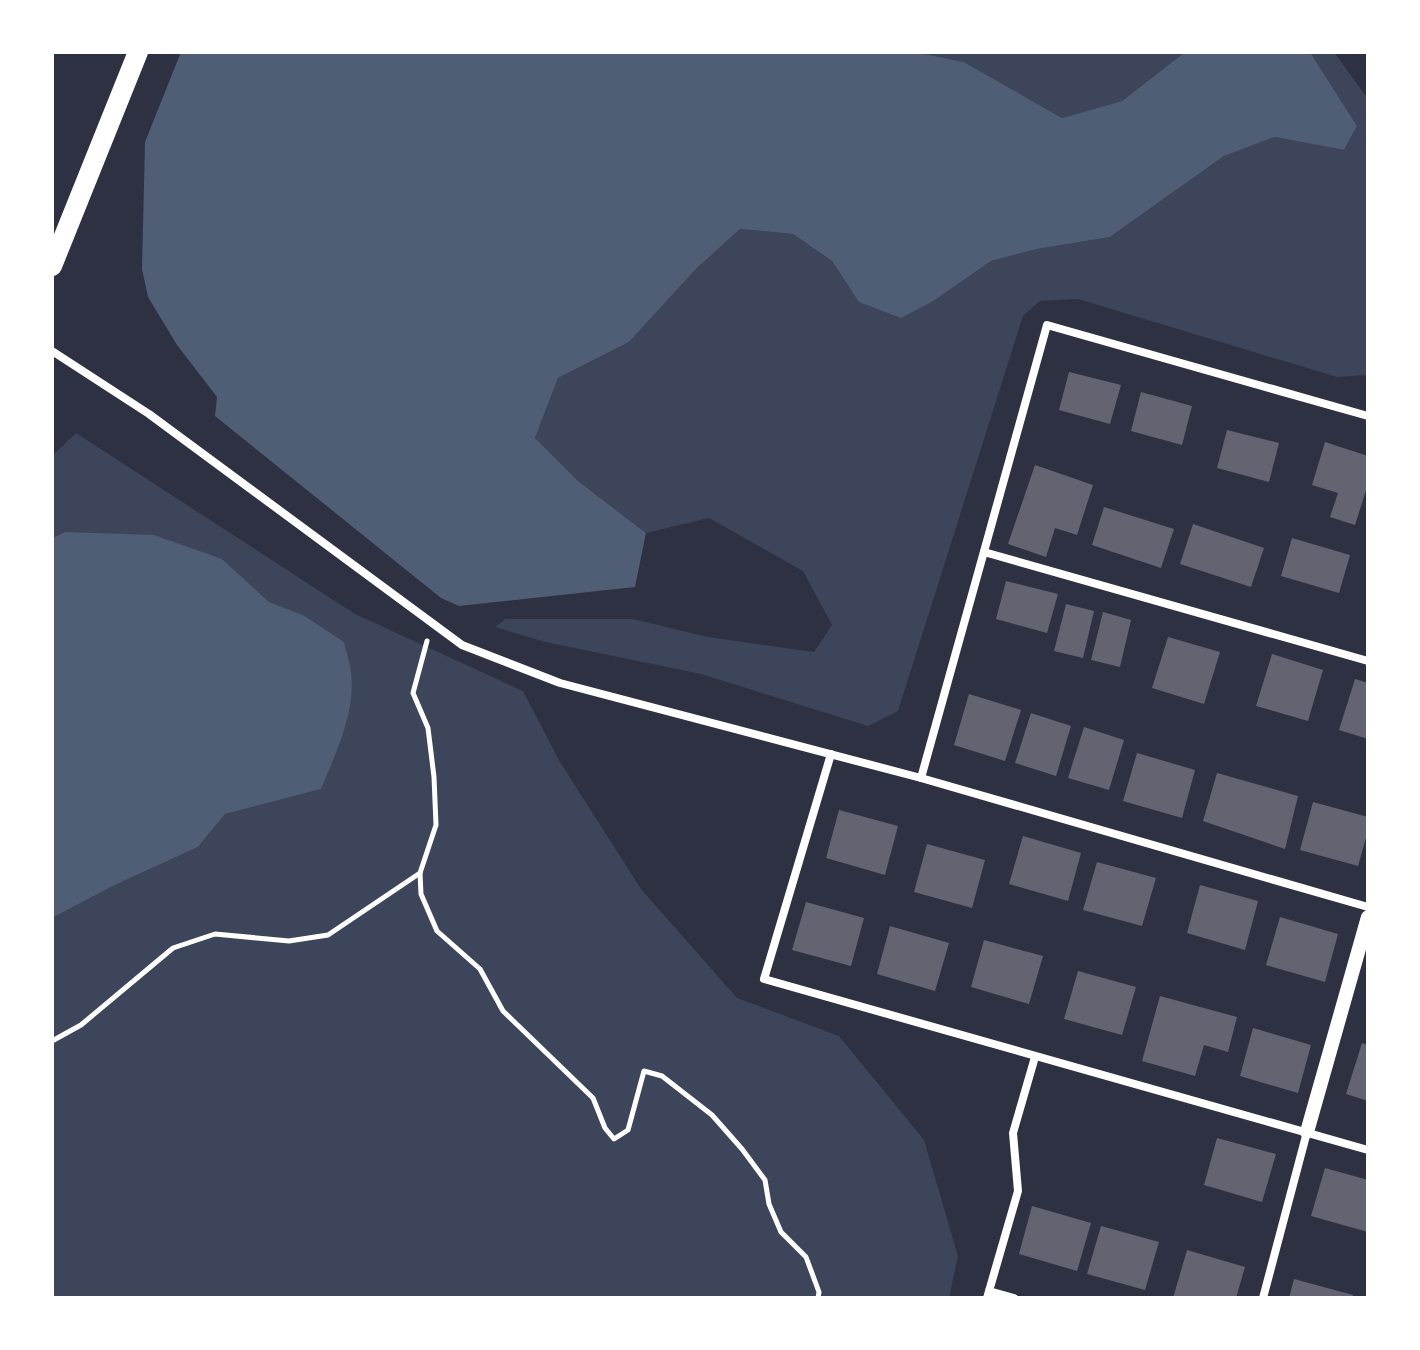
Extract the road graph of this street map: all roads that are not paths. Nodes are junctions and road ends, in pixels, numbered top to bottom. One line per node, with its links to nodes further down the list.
1 (134, 54): 2 (main road)
2 (52, 266)
3 (52, 351): 7 (street)
4 (1368, 416): 5 (street)
5 (984, 552): 6 (street); 8 (street)
6 (1368, 661)
7 (831, 754): 8 (street); 11 (street)
8 (921, 778): 9 (street)
9 (1368, 907)
10 (1368, 917): 12 (street)
11 (1035, 1057): 12 (street); 14 (street)
12 (1307, 1132): 13 (street); 16 (street)
13 (1368, 1150)
14 (988, 1294): 15 (street)
15 (1014, 1298)
16 (1263, 1298)

